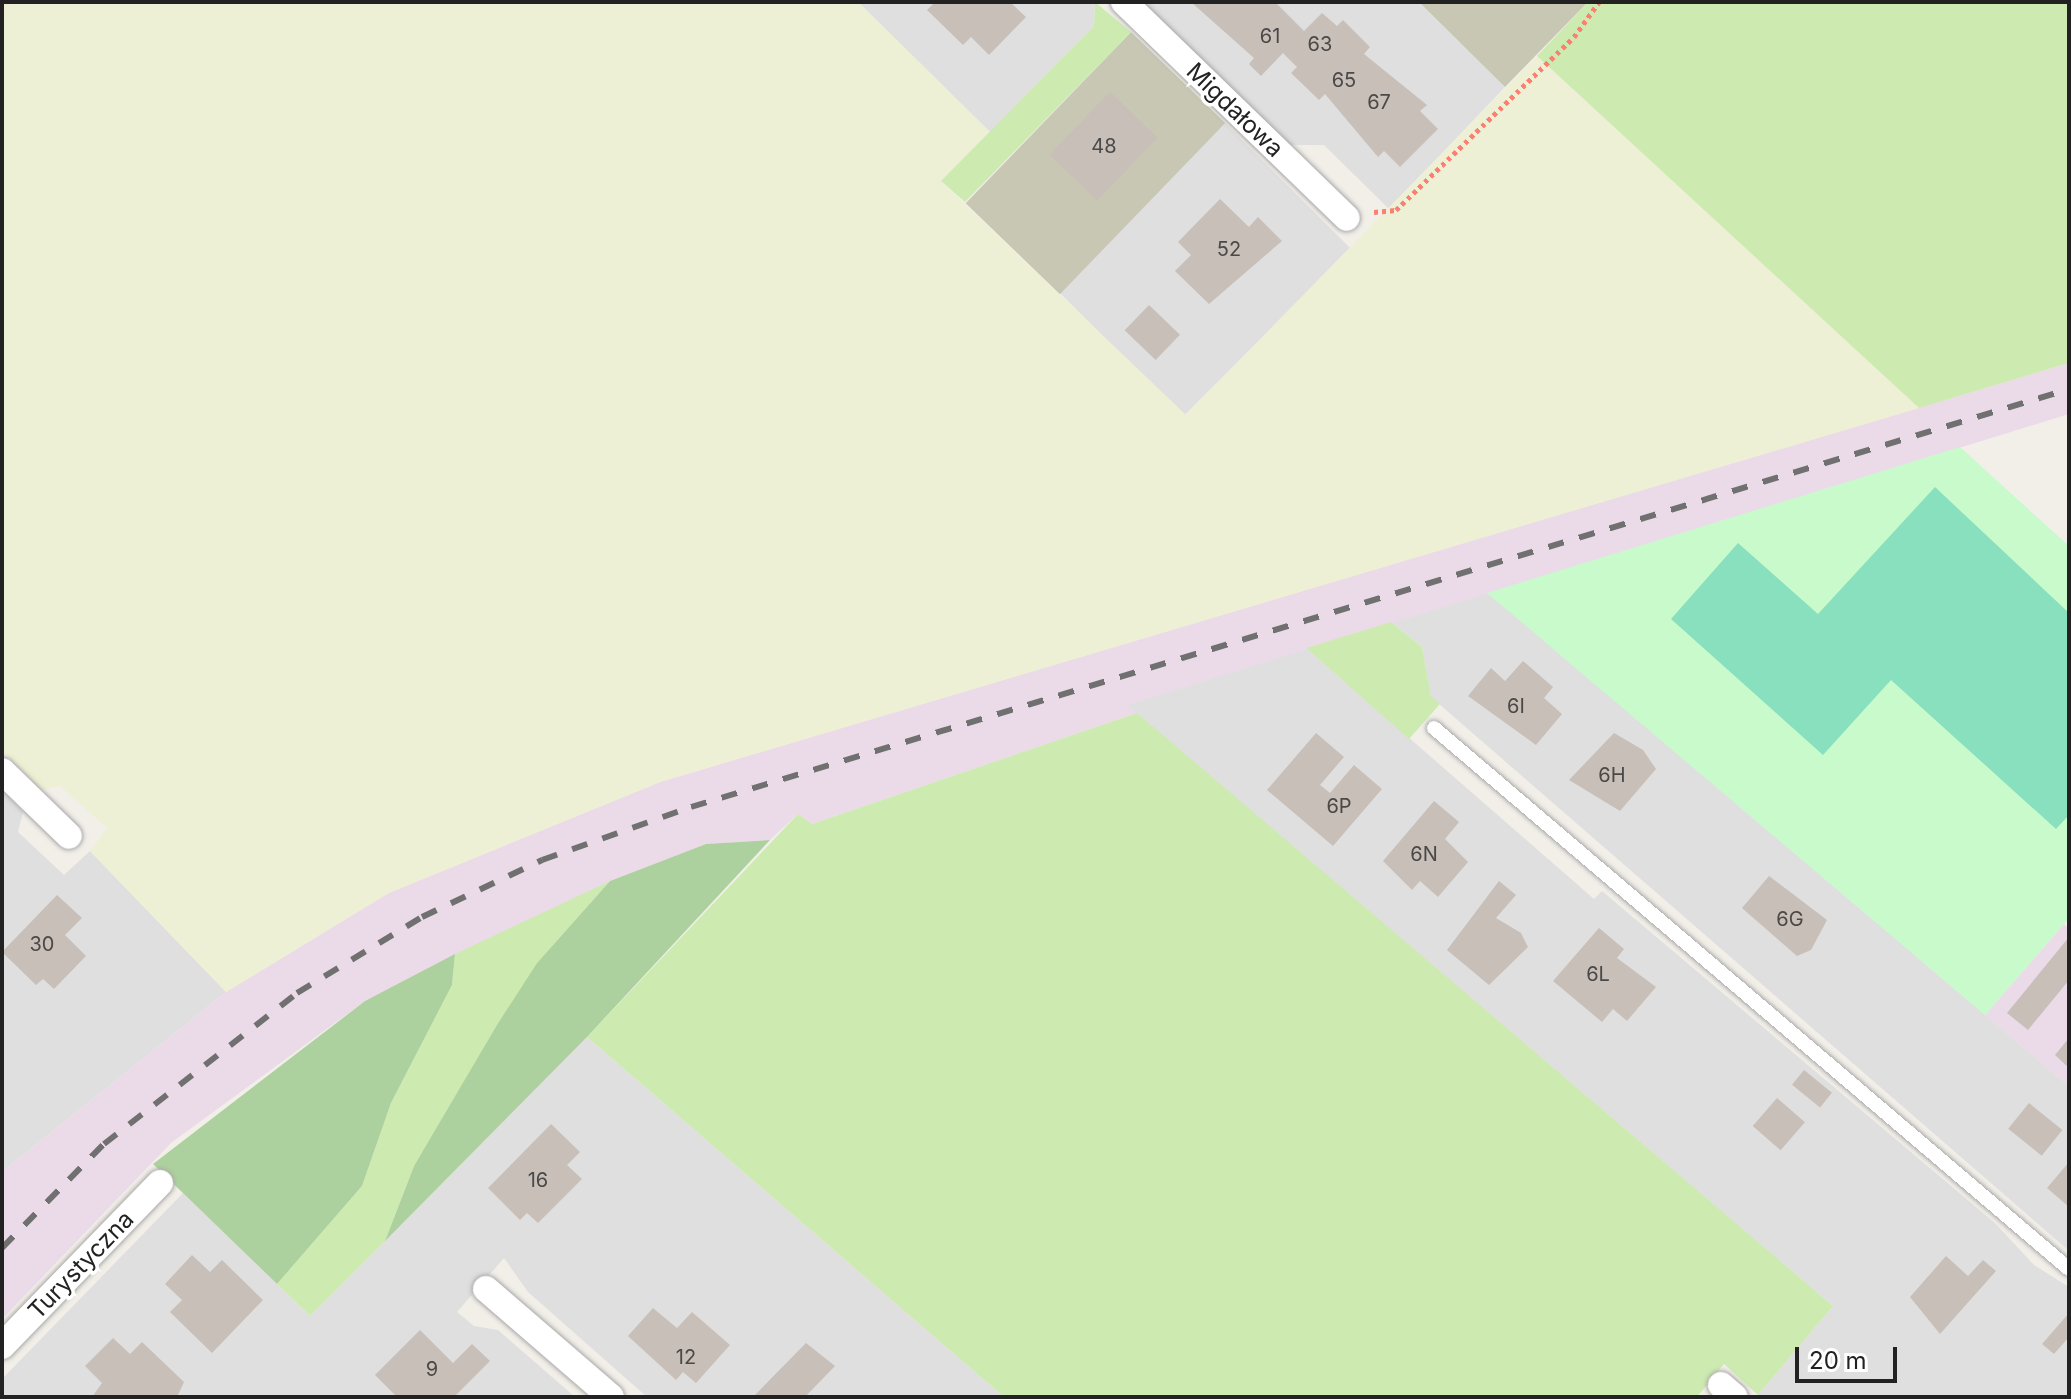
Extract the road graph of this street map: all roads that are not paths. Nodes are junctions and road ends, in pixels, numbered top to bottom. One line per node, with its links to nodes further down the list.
1 (1124, 2): 2 (street, Migdałowa)
2 (1341, 213)
3 (1434, 728): 7 (lane)
4 (2, 771): 5 (street)
5 (69, 836)
6 (160, 1183): 9 (street, Turystyczna)
7 (2069, 1269)
8 (486, 1289): 10 (street)
9 (2, 1346)
10 (611, 1397)

